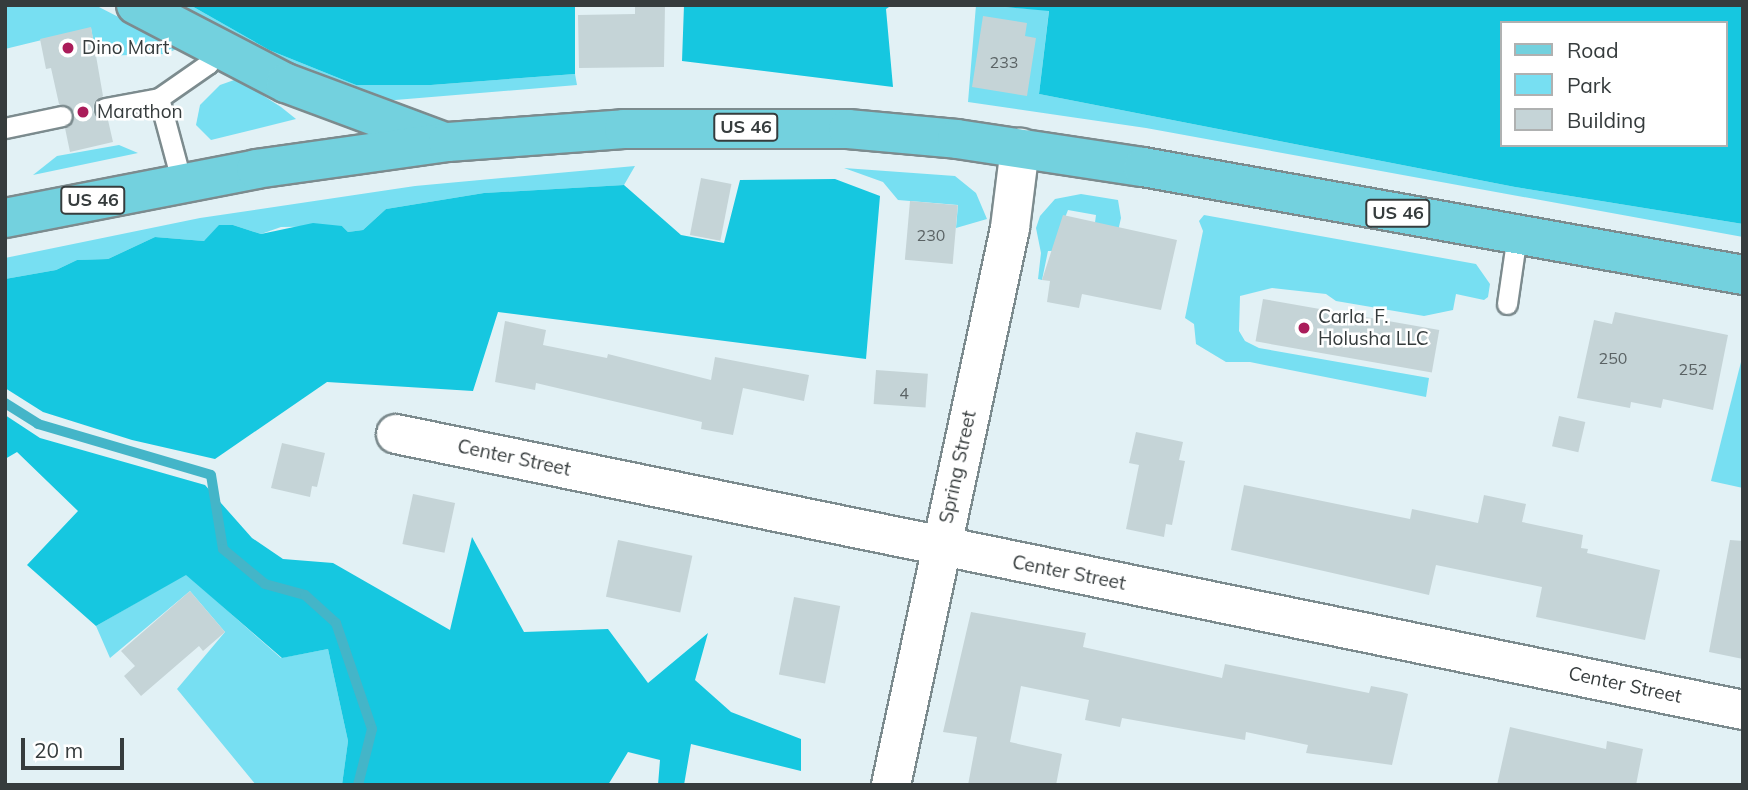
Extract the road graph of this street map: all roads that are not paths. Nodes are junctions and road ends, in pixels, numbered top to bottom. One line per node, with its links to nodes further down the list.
1 (136, 5): 2 (main road)
2 (218, 48): 3 (lane); 7 (main road)
3 (159, 98): 4 (lane); 9 (lane)
4 (105, 108)
5 (62, 116): 6 (lane)
6 (5, 128)
7 (448, 142): 8 (main road, US 46); 9 (main road, US 46)
8 (1020, 148): 11 (main road, US 46); 15 (street, Spring Street)
9 (182, 183): 10 (main road, US 46)
10 (5, 218)
11 (1517, 235): 12 (main road, US 46); 13 (lane)
12 (1743, 275)
13 (1507, 304)
14 (396, 434): 15 (street, Center Street)
15 (942, 547): 16 (street, Center Street); 17 (street, Spring Street)
16 (1743, 710)
17 (891, 785)

